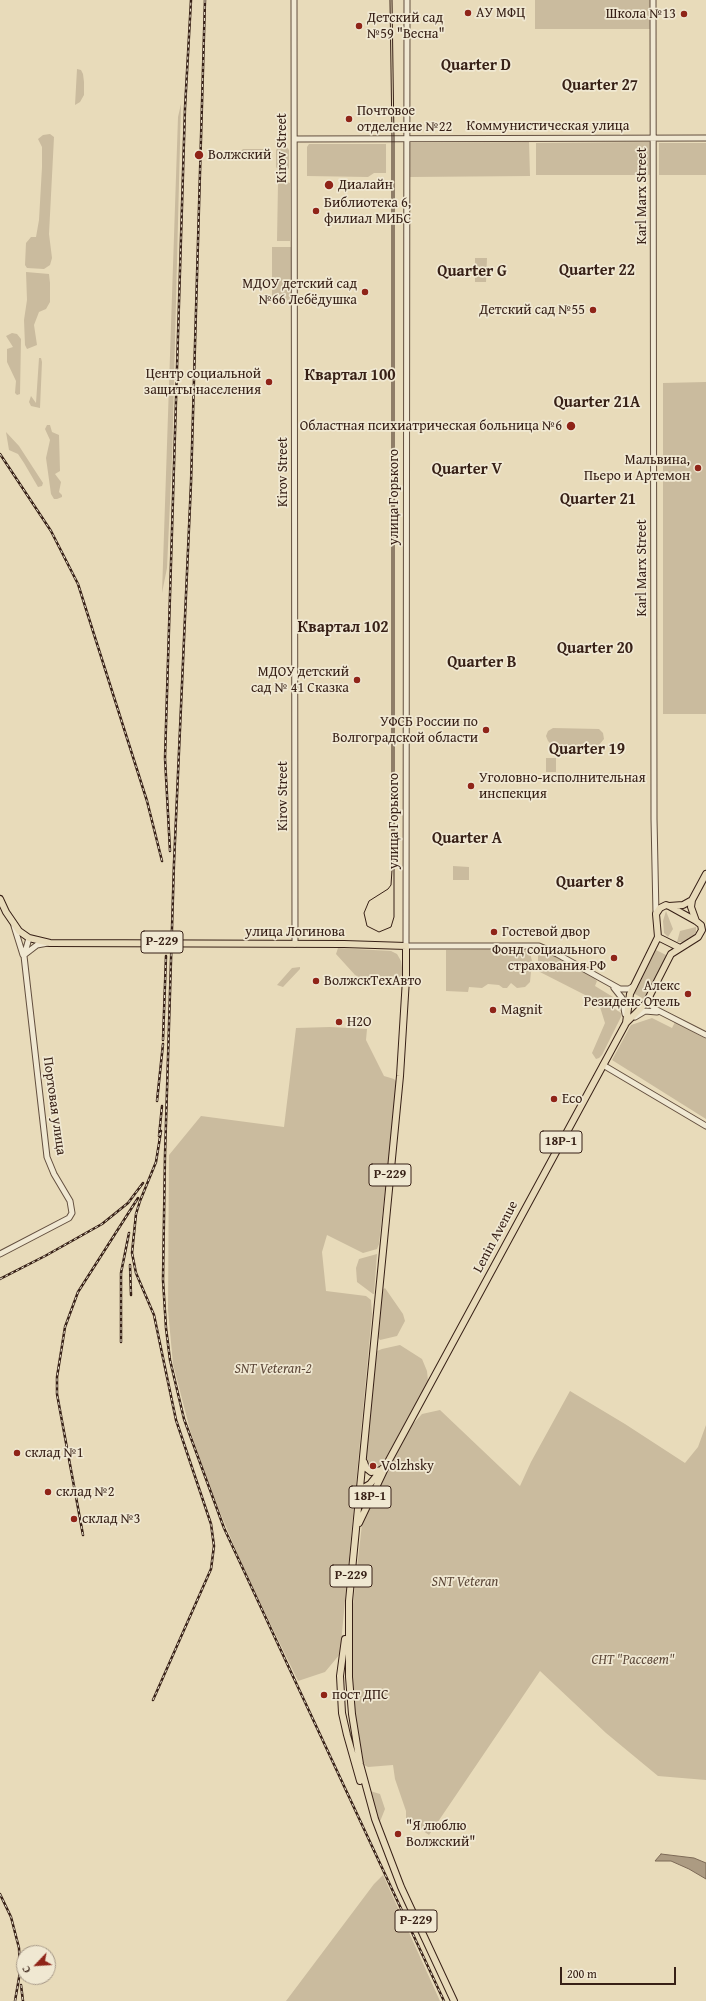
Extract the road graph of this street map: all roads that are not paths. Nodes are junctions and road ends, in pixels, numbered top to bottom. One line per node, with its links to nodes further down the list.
1 (294, 0): 7 (street, Kirov Street)
2 (407, 0): 4 (street, улица Горького)
3 (653, 0): 5 (street, Karl Marx Street)
4 (407, 138): 5 (street, Коммунистическая улица); 7 (street, Коммунистическая улица); 20 (street, улица Горького)
5 (654, 138): 6 (street, Коммунистическая улица); 9 (street, Karl Marx Street)
6 (706, 138)
7 (295, 139): 19 (street, Kirov Street)
8 (706, 874): 11 (main road)
9 (655, 895): 12 (street); 13 (street, Karl Marx Street)
10 (0, 899): 14 (main road, улица Логинова / Р-229)
11 (692, 900): 12 (main road); 15 (main road)
12 (669, 906): 13 (main road); 15 (main road)
13 (656, 914): 16 (main road)
14 (13, 923): 17 (main road, улица Логинова / Р-229); 22 (street)
15 (701, 925): 21 (main road, Lenin Avenue)
16 (658, 937): 21 (main road); 24 (main road, Lenin Avenue / 18Р-1)
17 (29, 938): 18 (main road, улица Логинова / Р-229); 22 (street, Портовая улица)
18 (50, 943): 19 (main road, улица Логинова / Р-229); 22 (street)
19 (295, 944): 20 (main road, улица Логинова / Р-229)
20 (406, 946): 23 (street, улица Логинова); 32 (main road, Р-229)
21 (680, 948): 25 (main road, Lenin Avenue / 18Р-1)
22 (24, 956): 31 (street, Портовая улица)
23 (603, 980): 24 (street); 27 (street)
24 (634, 986): 27 (main road, Lenin Avenue / 18Р-1)
25 (650, 994): 26 (street); 27 (main road, Lenin Avenue / 18Р-1)
26 (671, 1016): 27 (street); 28 (street)
27 (626, 1023): 29 (main road, Lenin Avenue / 18Р-1)
28 (706, 1035)
29 (603, 1066): 30 (street); 33 (main road, Lenin Avenue / 18Р-1)
30 (706, 1126)
31 (0, 1254)
32 (363, 1459): 34 (main road); 36 (main road, Р-229)
33 (388, 1462): 34 (main road, Lenin Avenue / 18Р-1); 35 (main road, Lenin Avenue / 18Р-1)
34 (382, 1470): 36 (main road, Lenin Avenue / 18Р-1)
35 (376, 1486): 36 (main road); 37 (main road, Lenin Avenue / 18Р-1)
36 (363, 1488): 37 (main road, Р-229)
37 (355, 1534): 38 (main road, Р-229)
38 (348, 1618): 39 (main road, Р-229); 40 (main road, Р-229)
39 (351, 1700): 40 (main road); 41 (main road, Р-229)
40 (341, 1701): 42 (main road, Р-229)
41 (352, 1712): 42 (main road); 43 (main road, Р-229)
42 (342, 1713): 43 (main road, Р-229)
43 (371, 1809): 44 (main road, Р-229)
44 (454, 2001)

